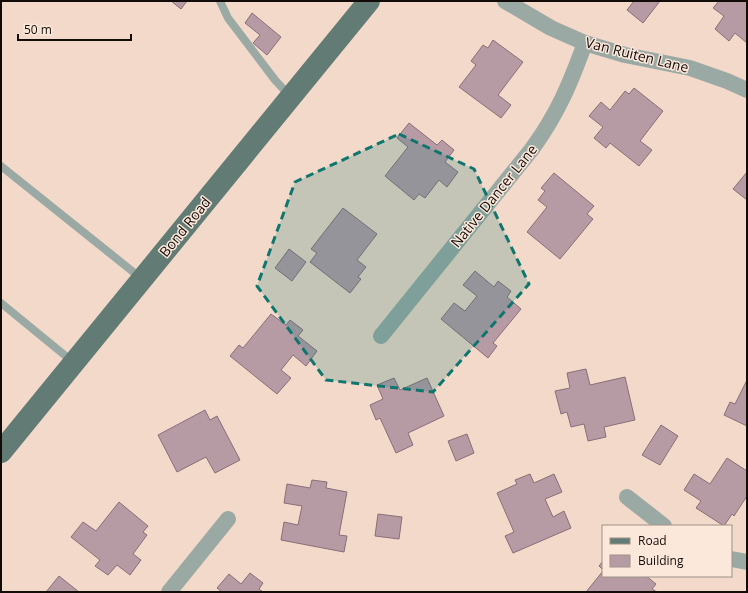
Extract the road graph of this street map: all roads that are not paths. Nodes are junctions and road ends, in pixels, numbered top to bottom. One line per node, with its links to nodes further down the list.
1 (220, 1): 6 (lane)
2 (369, 1): 6 (main road, Bond Road)
3 (507, 2): 4 (street, Van Ruiten Lane)
4 (585, 43): 5 (street, Van Ruiten Lane); 10 (street, Native Dancer Lane)
5 (747, 90)
6 (291, 97): 8 (main road, Bond Road)
7 (1, 166): 8 (lane)
8 (142, 279): 11 (main road, Bond Road)
9 (1, 303): 11 (lane)
10 (380, 336)
11 (73, 363): 12 (main road, Bond Road)
12 (1, 452)
13 (627, 497): 15 (street)
14 (228, 520): 18 (street)
15 (663, 525)
16 (732, 558): 17 (street)
17 (747, 562)
18 (170, 592)

